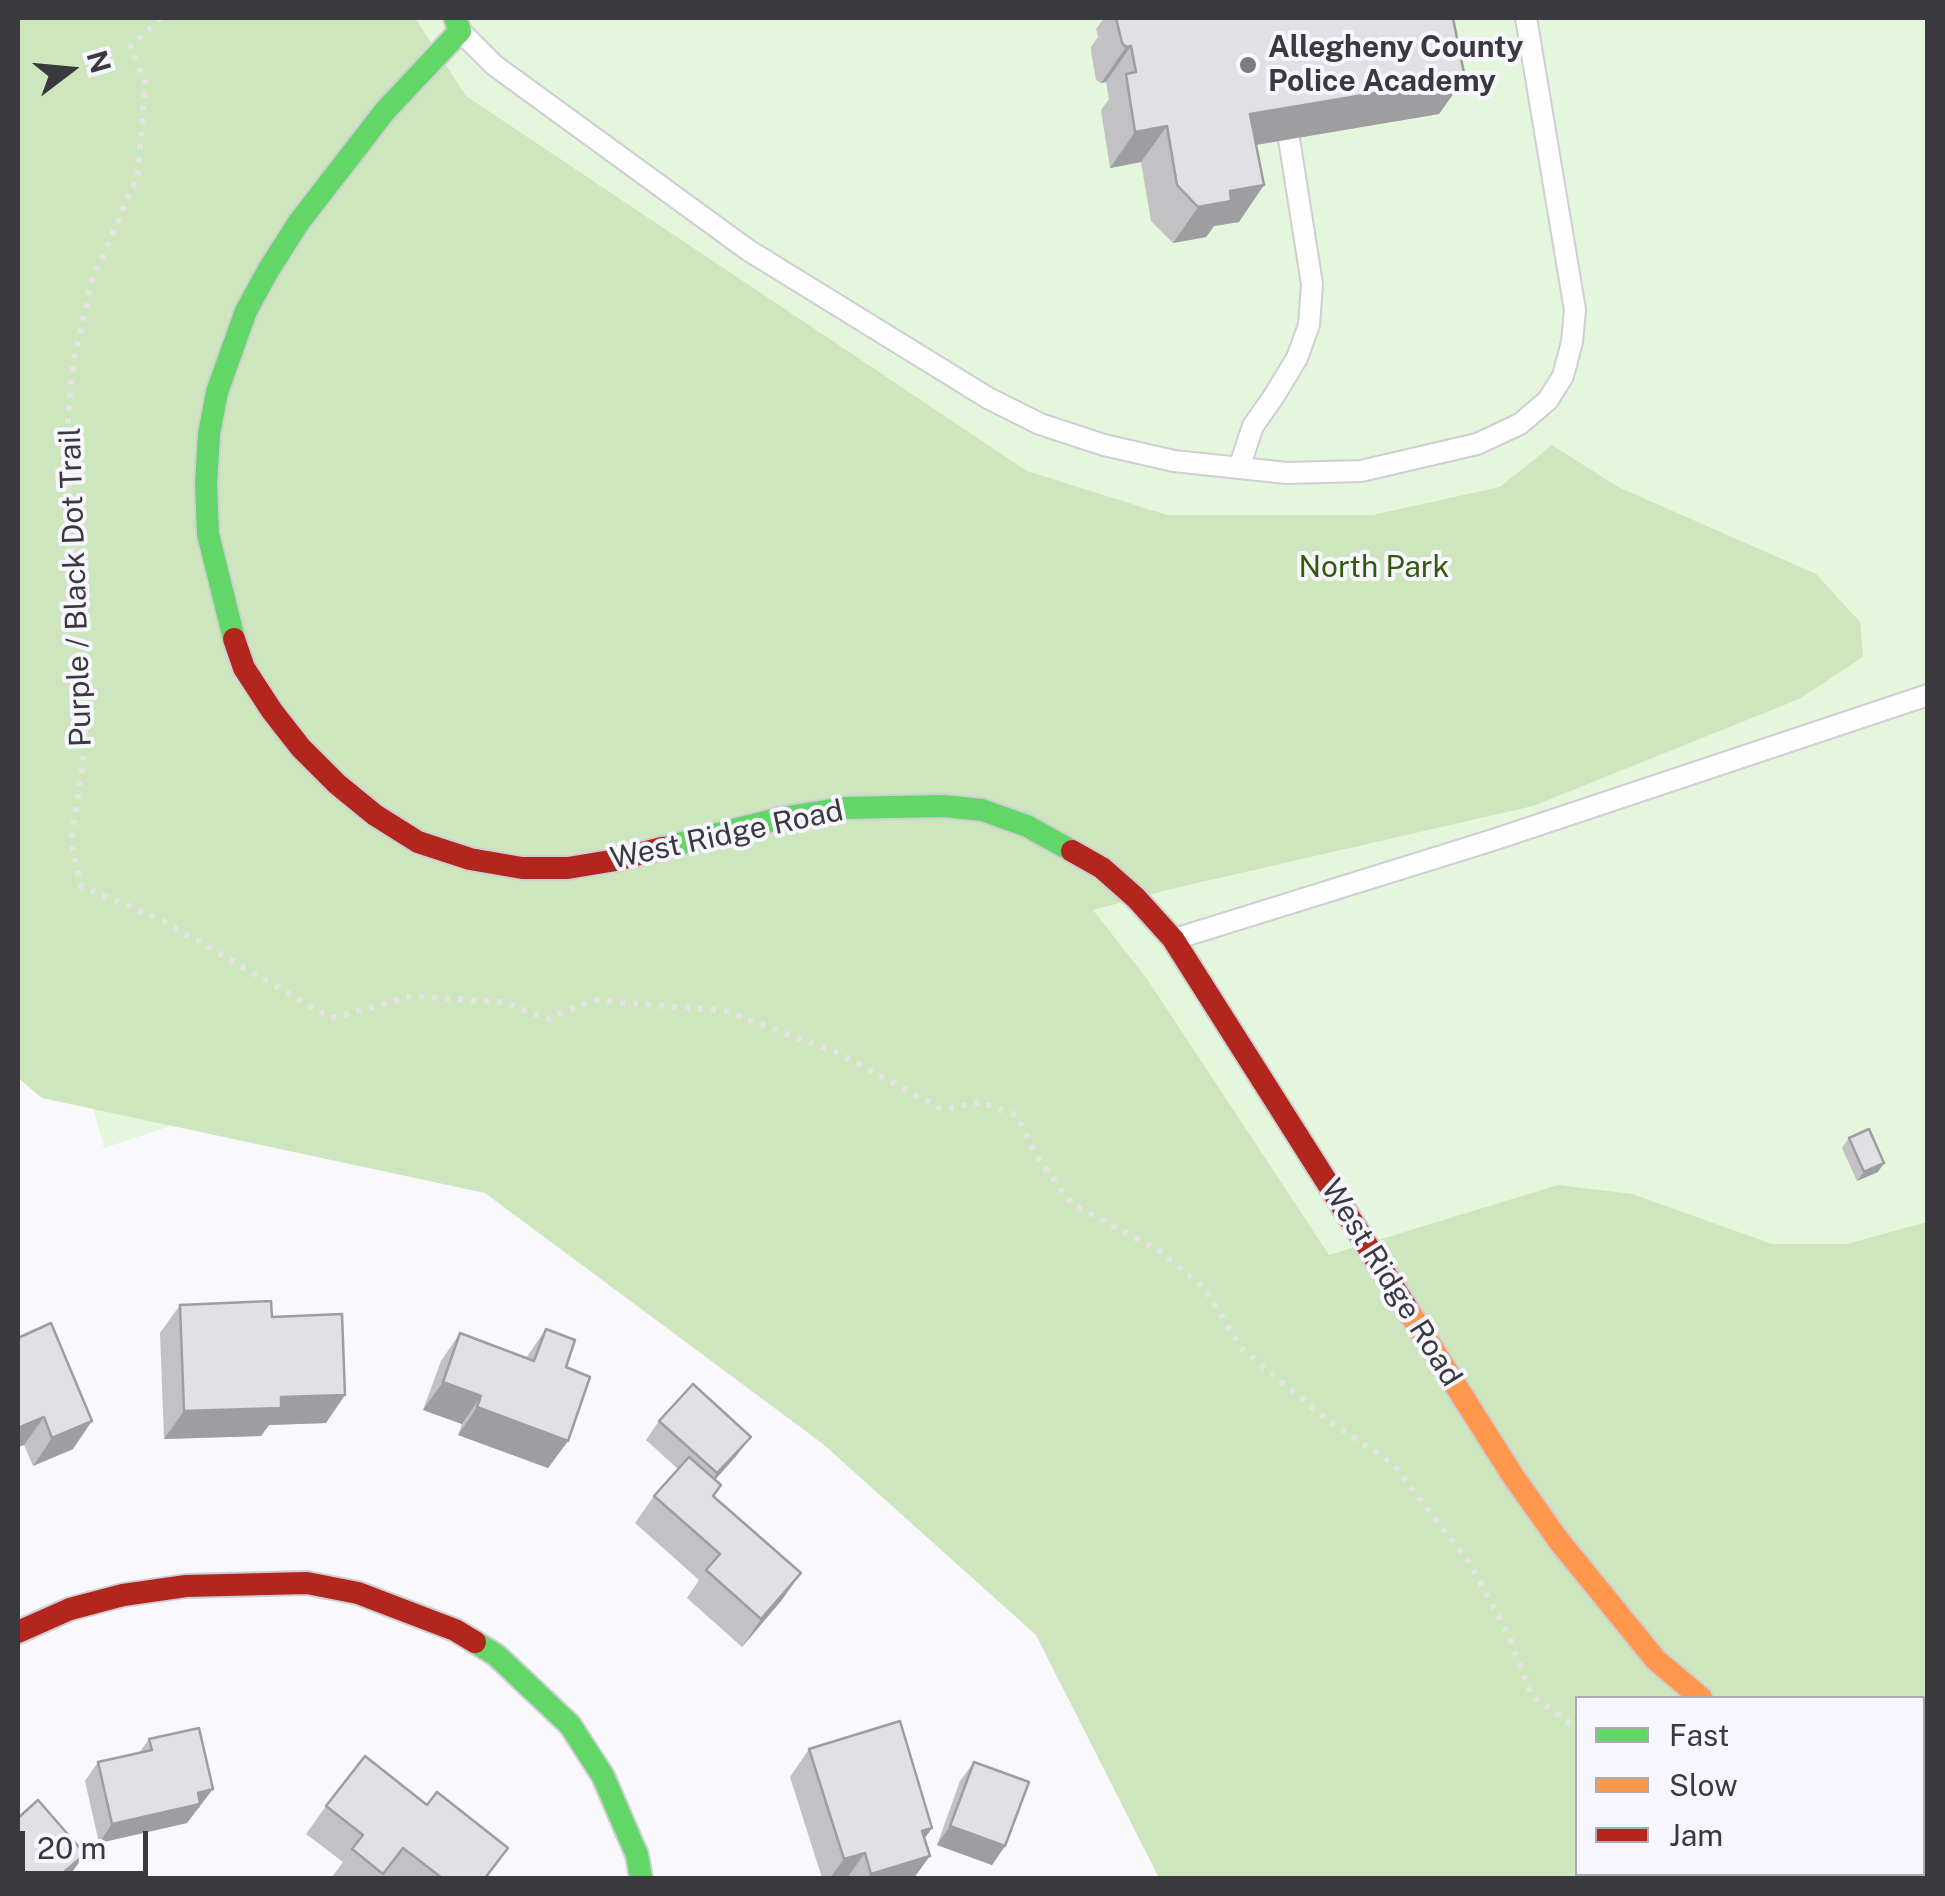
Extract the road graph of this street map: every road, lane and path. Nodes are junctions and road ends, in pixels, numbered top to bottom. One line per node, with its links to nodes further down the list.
1 (161, 18): 10 (path, Purple / Black Dot Trail)
2 (1526, 18): 5 (lane)
3 (458, 24): 5 (lane); 7 (street, West Ridge Road)
4 (1289, 139): 5 (lane)
5 (1239, 468)
6 (1928, 695): 7 (lane)
7 (1172, 939): 9 (street, West Ridge Road)
8 (18, 1632): 11 (street)
9 (1699, 1696)
10 (1575, 1728)
11 (641, 1878)

